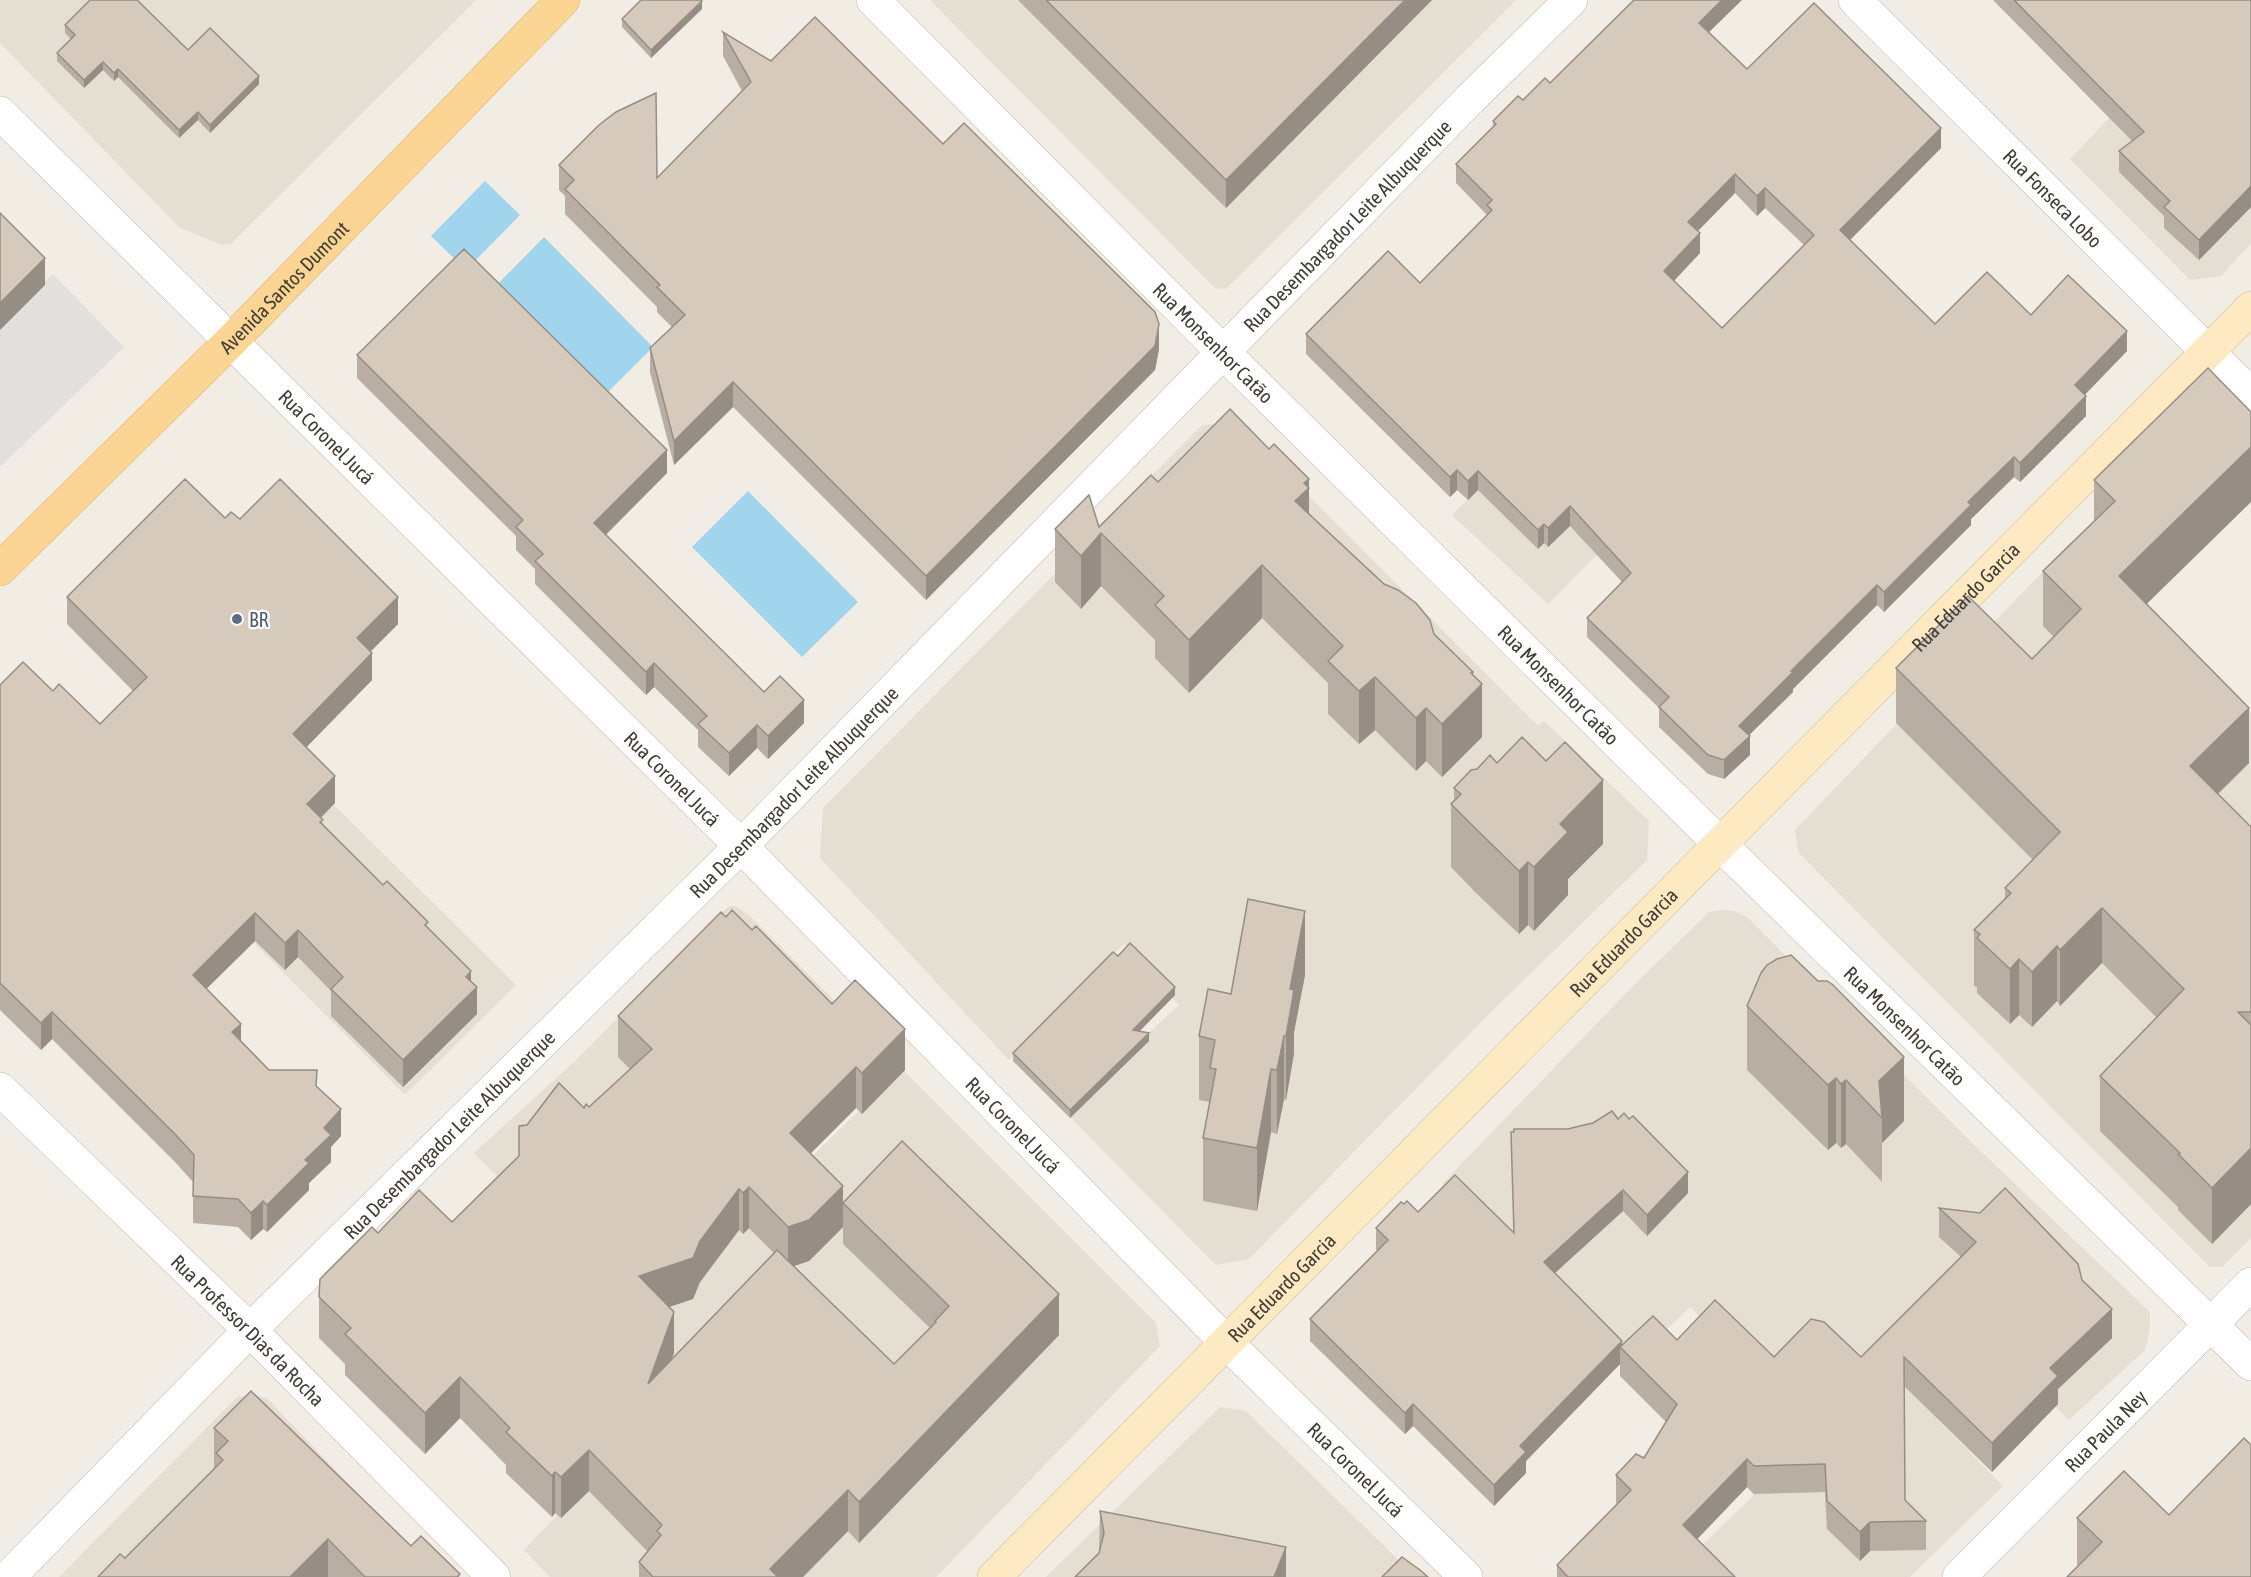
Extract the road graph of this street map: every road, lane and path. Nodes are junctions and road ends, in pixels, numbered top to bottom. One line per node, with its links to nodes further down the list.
1 (562, 0): 7 (main road, Avenida Santos Dumont)
2 (873, 0): 8 (street, Rua Monsenhor Catão)
3 (1571, 0): 8 (street, Rua Desembargador Leite Albuquerque)
4 (1855, 0): 9 (street, Rua Fonseca Lobo)
5 (0, 113): 7 (street, Rua Coronel Jucá)
6 (2251, 308): 9 (main road, Rua Eduardo Garcia)
7 (230, 342): 11 (main road, Avenida Santos Dumont); 13 (street, Rua Coronel Jucá)
8 (1223, 352): 12 (street, Rua Monsenhor Catão); 13 (street, Rua Desembargador Leite Albuquerque)
9 (2207, 353): 10 (street, Rua Fonseca Lobo); 12 (main road, Rua Eduardo Garcia)
10 (2251, 395)
11 (0, 569)
12 (1720, 844): 16 (street, Rua Monsenhor Catão); 18 (main road, Rua Eduardo Garcia)
13 (741, 846): 17 (street, Rua Desembargador Leite Albuquerque); 18 (street, Rua Coronel Jucá)
14 (0, 1089): 17 (street, Rua Professor Dias da Rocha)
15 (2251, 1284): 16 (street, Rua Paula Ney)
16 (2211, 1324): 19 (street, Rua Monsenhor Catão); 24 (street, Rua Paula Ney)
17 (250, 1330): 20 (street, Rua Desembargador Leite Albuquerque); 21 (street, Rua Professor Dias da Rocha)
18 (1226, 1342): 22 (main road, Rua Eduardo Garcia); 23 (street, Rua Coronel Jucá)
19 (2251, 1364)
20 (9, 1577)
21 (494, 1577)
22 (994, 1577)
23 (1466, 1577)
24 (1959, 1577)

